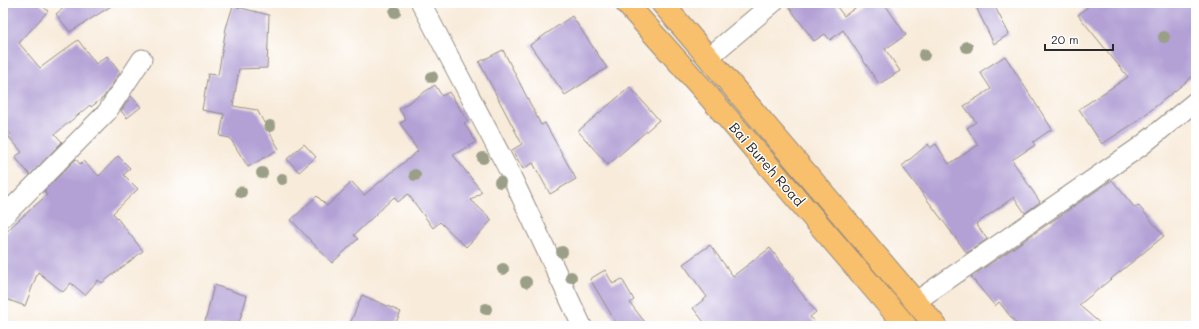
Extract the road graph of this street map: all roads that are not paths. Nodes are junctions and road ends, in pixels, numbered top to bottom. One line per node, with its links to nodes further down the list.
1 (421, 3): 10 (street)
2 (626, 3): 11 (highway, Bai Bureh Road)
3 (662, 3): 5 (highway, Bai Bureh Road)
4 (773, 3): 5 (street)
5 (709, 57): 9 (highway, Bai Bureh Road)
6 (142, 58): 8 (street)
7 (1196, 101): 9 (street)
8 (3, 217)
9 (915, 302): 12 (highway, Bai Bureh Road)
10 (582, 326)
11 (906, 326)
12 (936, 326)

